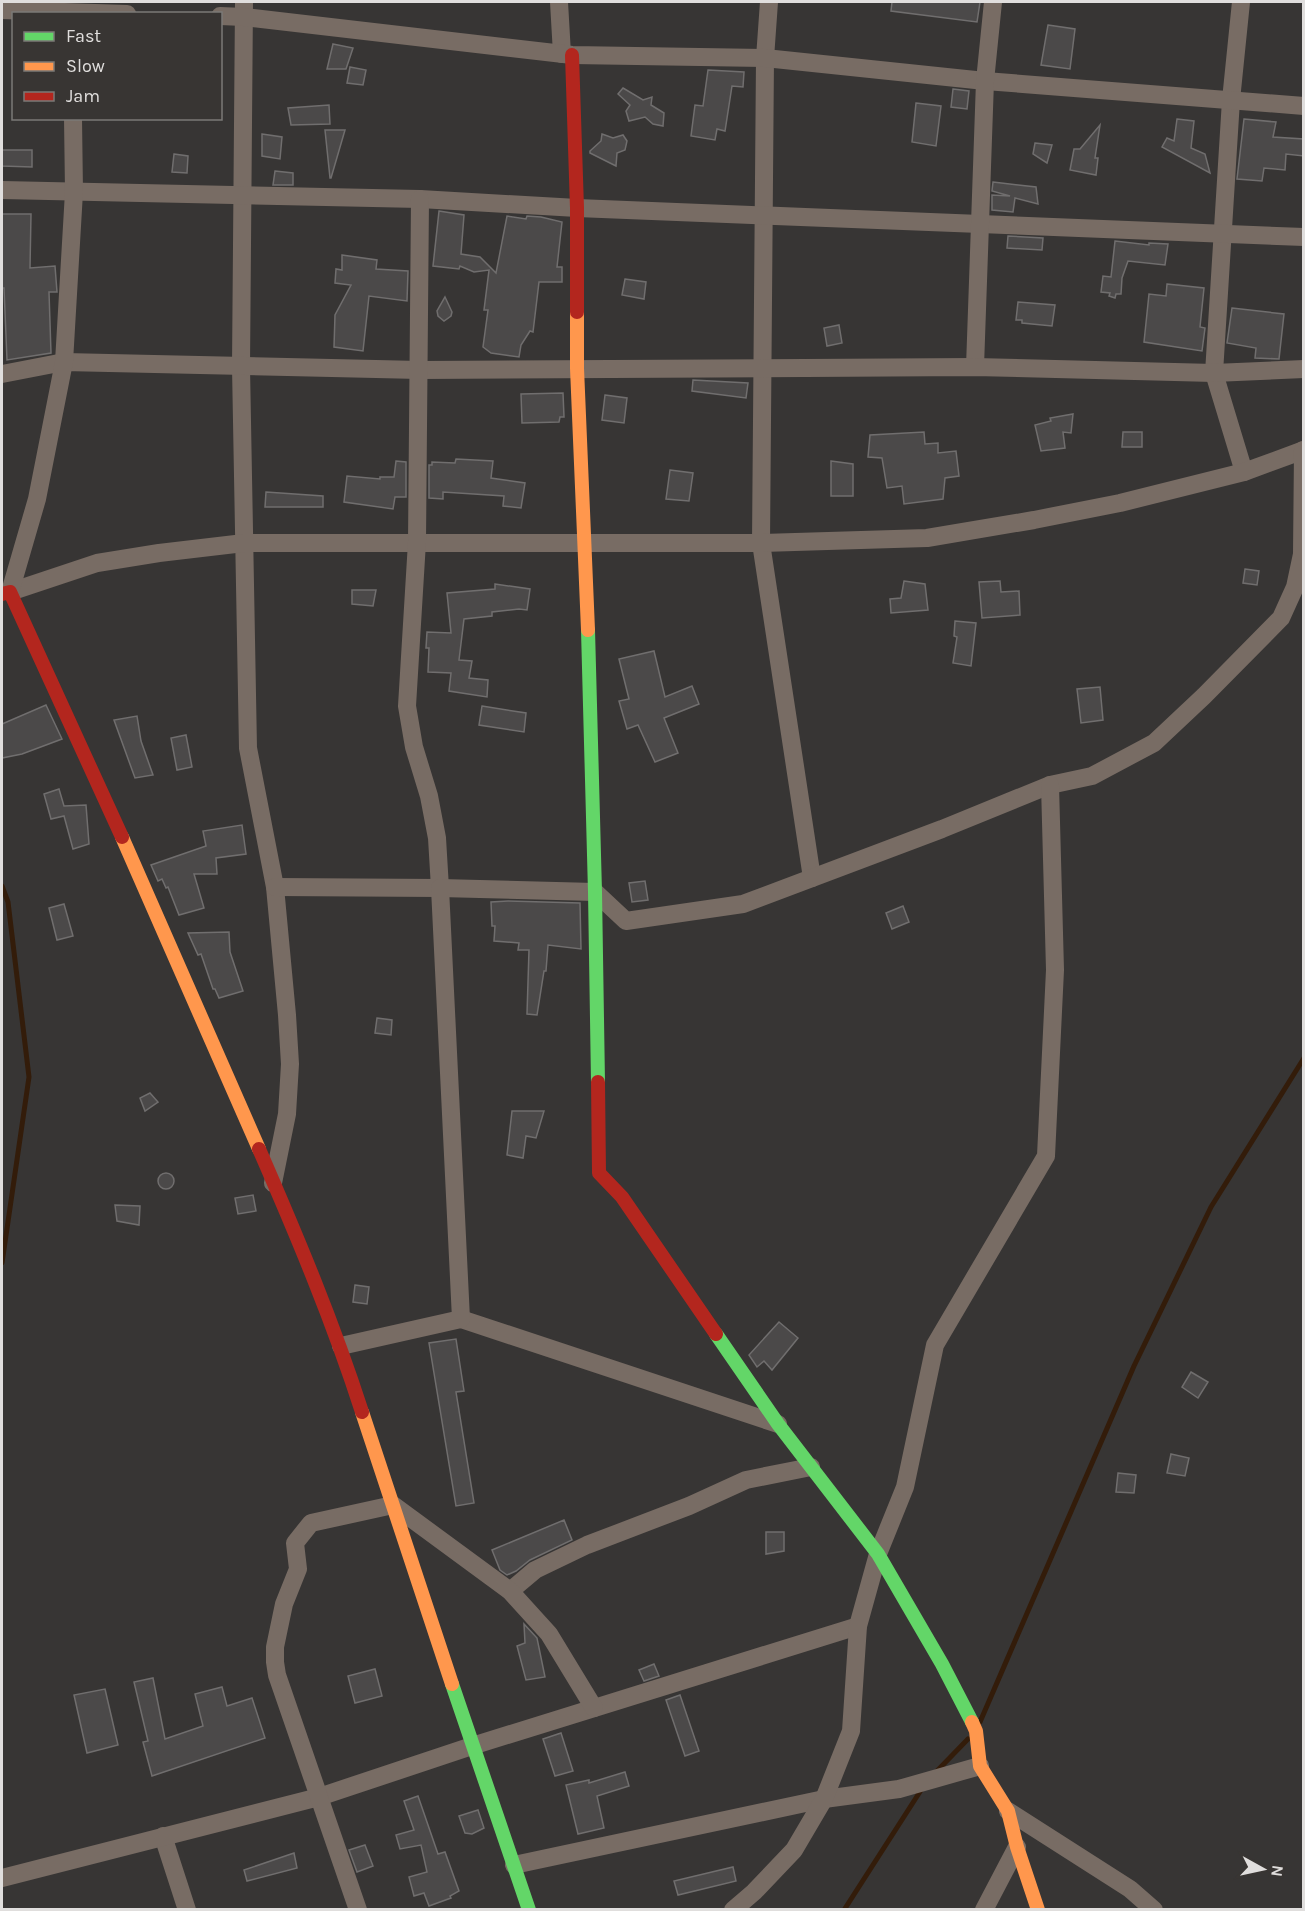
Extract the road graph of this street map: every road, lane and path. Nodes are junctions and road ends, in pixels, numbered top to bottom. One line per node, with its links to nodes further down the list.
1 (559, 2): 10 (street)
2 (769, 2): 11 (street)
3 (993, 2): 12 (street)
4 (1241, 2): 13 (street)
5 (72, 9): 7 (street); 8 (street)
6 (244, 9): 9 (street); 10 (street); 18 (street)
7 (2, 10)
8 (105, 12)
9 (222, 15)
10 (567, 54): 11 (street); 20 (street)
11 (765, 58): 12 (street); 21 (street)
12 (985, 81): 13 (street); 22 (street)
13 (1231, 100): 14 (street); 23 (street)
14 (1304, 106)
15 (73, 120): 17 (street)
16 (2, 190): 17 (street)
17 (74, 192): 18 (street); 25 (street)
18 (241, 196): 19 (street); 26 (street)
19 (420, 199): 20 (street); 31 (street)
20 (577, 208): 21 (street); 28 (street)
21 (764, 214): 22 (street); 29 (street)
22 (979, 223): 23 (street); 27 (street)
23 (1223, 234): 24 (street); 32 (street)
24 (1304, 237)
25 (64, 362): 26 (street); 33 (street); 40 (street)
26 (241, 367): 31 (street); 38 (street)
27 (975, 367): 29 (street); 32 (street)
28 (576, 368): 29 (street); 31 (street); 37 (street)
29 (762, 368): 39 (street)
30 (1304, 369): 32 (street)
31 (420, 370): 36 (street)
32 (1214, 373): 35 (street)
33 (2, 374)
34 (1303, 450): 35 (street); 41 (street)
35 (1244, 472): 39 (street)
36 (417, 542): 37 (street); 38 (street); 44 (street)
37 (585, 542): 39 (street); 45 (street)
38 (244, 543): 40 (street); 43 (street)
39 (761, 543): 42 (street)
40 (6, 593): 46 (street)
41 (1050, 785): 42 (street); 52 (street)
42 (812, 878): 45 (street)
43 (275, 887): 44 (street); 46 (street)
44 (440, 888): 45 (street); 47 (street)
45 (595, 892): 49 (street)
46 (273, 1183): 48 (street)
47 (461, 1319): 48 (street); 49 (street)
48 (341, 1346): 51 (street)
49 (778, 1424): 50 (street)
50 (811, 1467): 52 (street); 53 (street)
51 (393, 1505): 53 (street); 56 (street); 58 (street)
52 (878, 1554): 54 (street); 57 (street)
53 (510, 1591): 55 (street)
54 (858, 1626): 55 (street); 59 (street)
55 (594, 1708): 56 (street)
56 (472, 1746): 58 (street); 63 (street)
57 (980, 1767): 59 (street); 60 (street)
58 (319, 1797): 61 (street); 66 (street)
59 (824, 1799): 63 (street); 68 (street)
60 (1008, 1811): 62 (street); 71 (street)
61 (163, 1836): 64 (street); 65 (street)
62 (1017, 1847): 69 (street); 70 (street)
63 (514, 1865): 67 (street)
64 (2, 1878)
65 (187, 1910)
66 (358, 1910)
67 (529, 1910)
68 (733, 1910)
69 (984, 1910)
70 (1038, 1910)
71 (1154, 1910)

